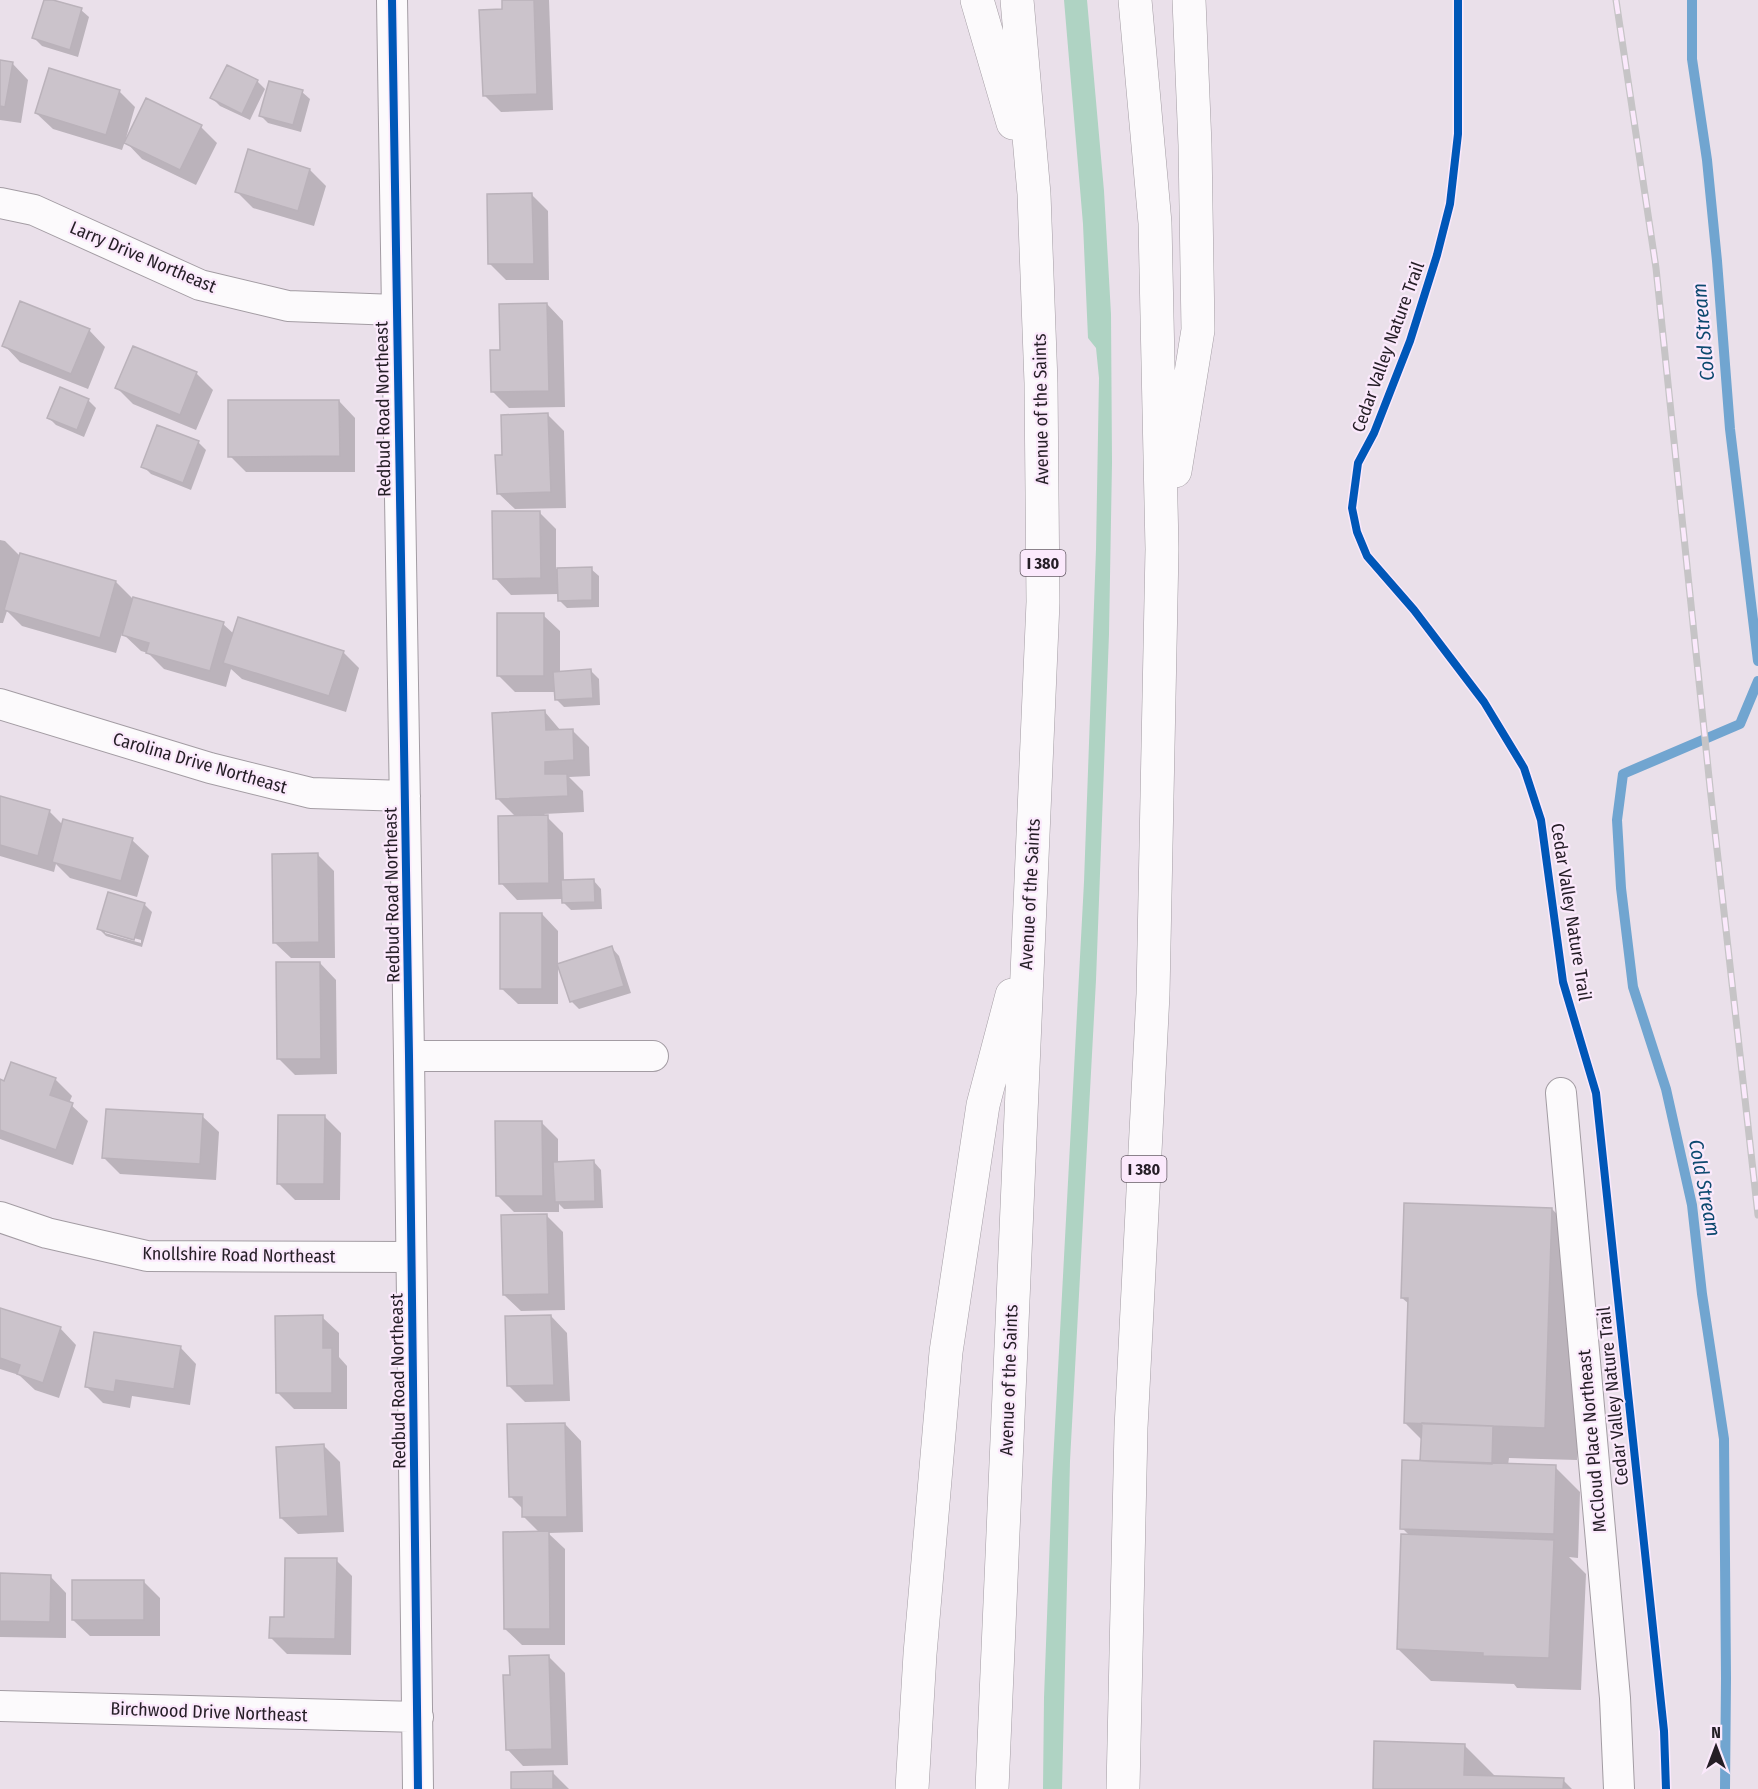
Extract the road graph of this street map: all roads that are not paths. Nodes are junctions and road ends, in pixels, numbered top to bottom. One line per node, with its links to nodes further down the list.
1 (392, 0): 8 (street, Redbud Road Northeast)
2 (978, 0): 6 (highway)
3 (1017, 0): 6 (highway, Avenue of the Saints / I 380)
4 (1135, 0): 9 (highway, I 380)
5 (1188, 0): 9 (highway)
6 (1034, 194): 12 (highway, Avenue of the Saints / I 380)
7 (0, 203): 8 (street, Larry Drive Northeast)
8 (396, 310): 11 (street, Redbud Road Northeast)
9 (1162, 549): 23 (highway, I 380)
10 (0, 704): 11 (street, Carolina Drive Northeast)
11 (405, 796): 13 (street, Redbud Road Northeast)
12 (1028, 932): 21 (highway); 22 (highway, Avenue of the Saints / I 380)
13 (409, 1056): 14 (street); 17 (street, Redbud Road Northeast)
14 (653, 1056)
15 (1561, 1093): 24 (street, McCloud Place Northeast)
16 (0, 1217): 17 (street, Knollshire Road Northeast)
17 (411, 1257): 19 (street, Redbud Road Northeast)
18 (0, 1706): 19 (street, Birchwood Drive Northeast)
19 (418, 1718): 20 (street, Redbud Road Northeast)
20 (418, 1789)
21 (912, 1789)
22 (992, 1789)
23 (1123, 1789)
24 (1619, 1789)

